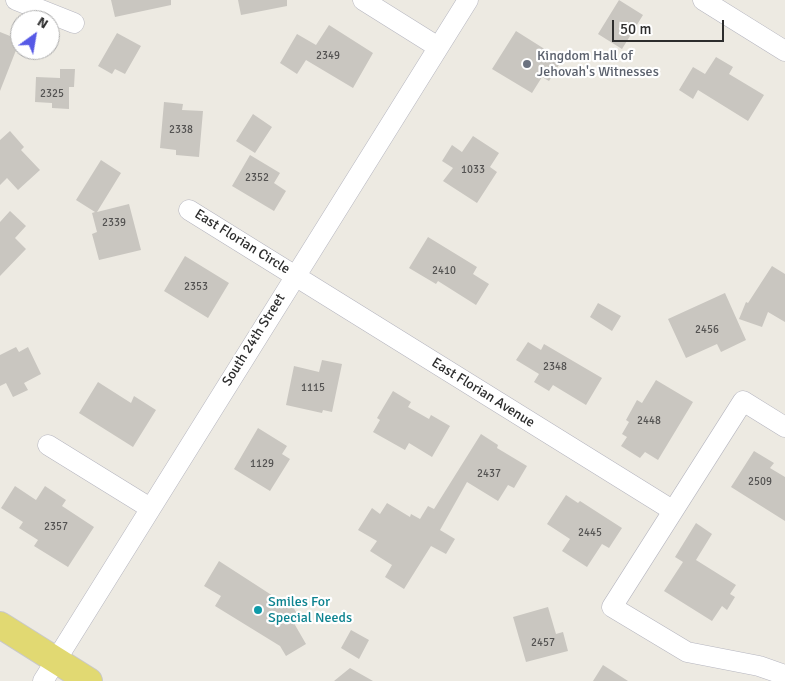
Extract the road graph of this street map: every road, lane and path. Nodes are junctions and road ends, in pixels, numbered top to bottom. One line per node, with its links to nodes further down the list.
1 (16, 0): 5 (street)
2 (363, 0): 6 (street)
3 (468, 0): 6 (street, South 24th Street)
4 (703, 0): 7 (street)
5 (74, 23)
6 (438, 47): 9 (street, South 24th Street)
7 (785, 51)
8 (189, 210): 9 (street, East Florian Circle)
9 (295, 275): 12 (street, South 24th Street); 13 (street, East Florian Avenue)
10 (785, 427): 13 (street)
11 (48, 446): 12 (street)
12 (150, 508): 15 (street, South 24th Street)
13 (672, 510): 16 (street)
14 (0, 625): 15 (main road)
15 (49, 671): 17 (main road)
16 (785, 675)
17 (89, 681)

